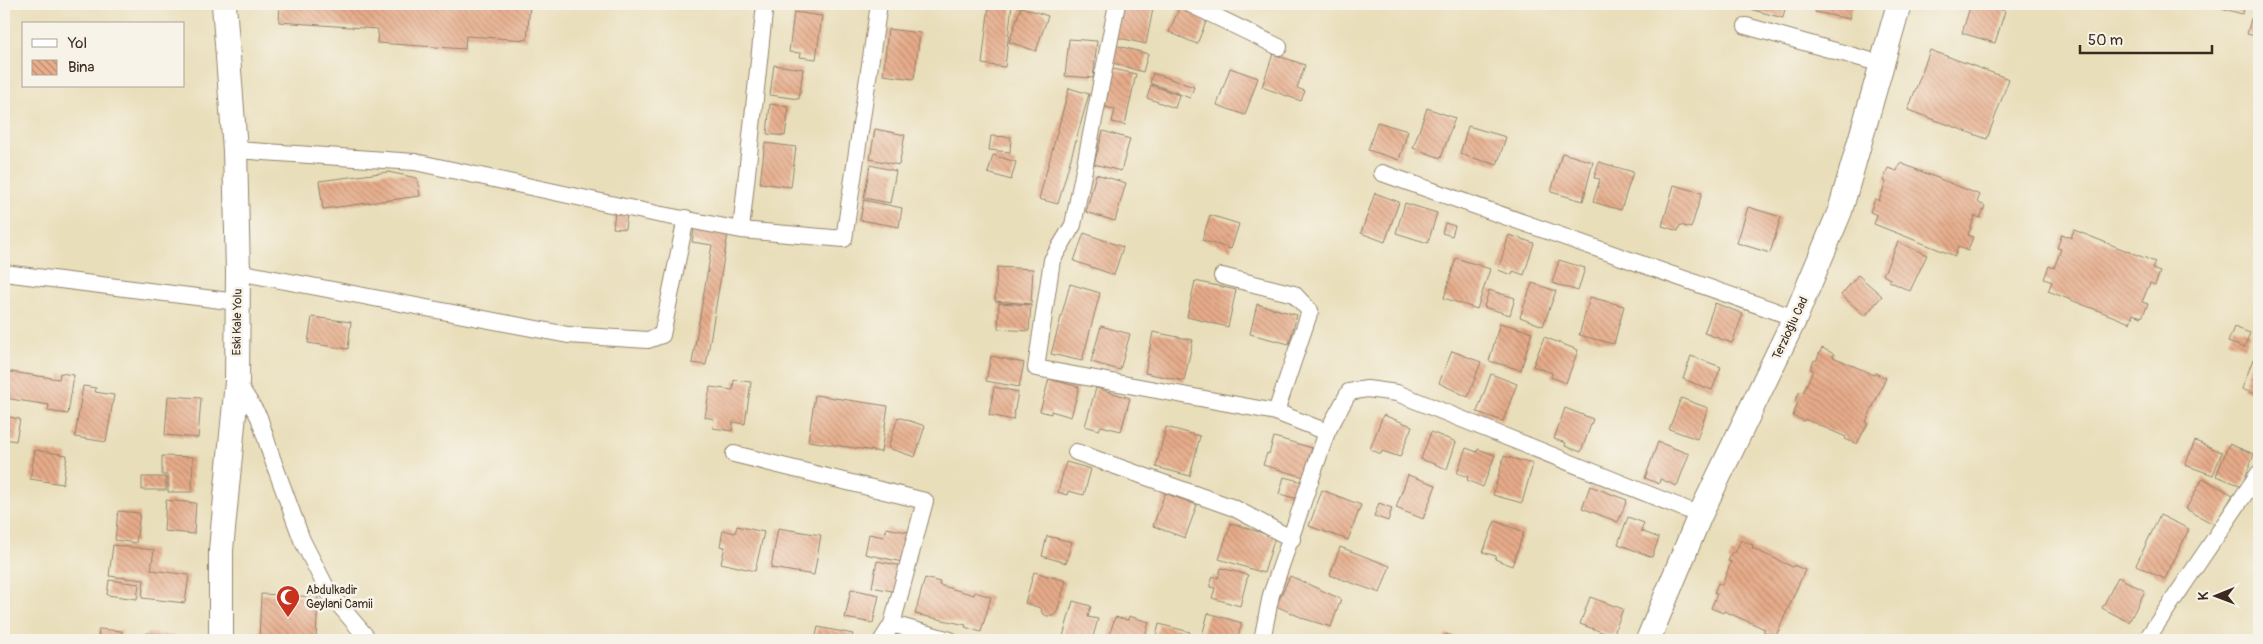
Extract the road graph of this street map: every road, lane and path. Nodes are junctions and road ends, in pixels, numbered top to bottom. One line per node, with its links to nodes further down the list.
1 (224, 4): 10 (street, Eski Kale Yolu)
2 (765, 4): 13 (street)
3 (879, 4): 13 (street)
4 (1117, 4): 20 (street)
5 (1190, 4): 8 (street)
6 (1899, 4): 9 (street, Terzioğlu Cad)
7 (1746, 26): 9 (street)
8 (1279, 47)
9 (1882, 64): 18 (street, Terzioğlu Cad)
10 (235, 150): 12 (street); 14 (street, Eski Kale Yolu)
11 (1382, 173): 18 (street)
12 (686, 218): 13 (street); 14 (street)
13 (741, 230)
14 (238, 272): 17 (street, Eski Kale Yolu)
15 (4, 273): 17 (street)
16 (1222, 276): 20 (street)
17 (237, 302): 19 (street, Eski Kale Yolu)
18 (1796, 318): 25 (street, Terzioğlu Cad)
19 (237, 382): 28 (street, Eski Kale Yolu); 29 (street)
20 (1276, 412): 21 (street)
21 (1327, 432): 25 (street); 26 (street)
22 (1076, 452): 26 (street)
23 (734, 454): 27 (street)
24 (2259, 473): 34 (street)
25 (1700, 515): 33 (street, Terzioğlu Cad)
26 (1292, 538): 32 (street)
27 (892, 624): 30 (street); 31 (street)
28 (221, 640)
29 (369, 640)
30 (882, 640)
31 (950, 640)
32 (1262, 640)
33 (1648, 640)
34 (2146, 640)

